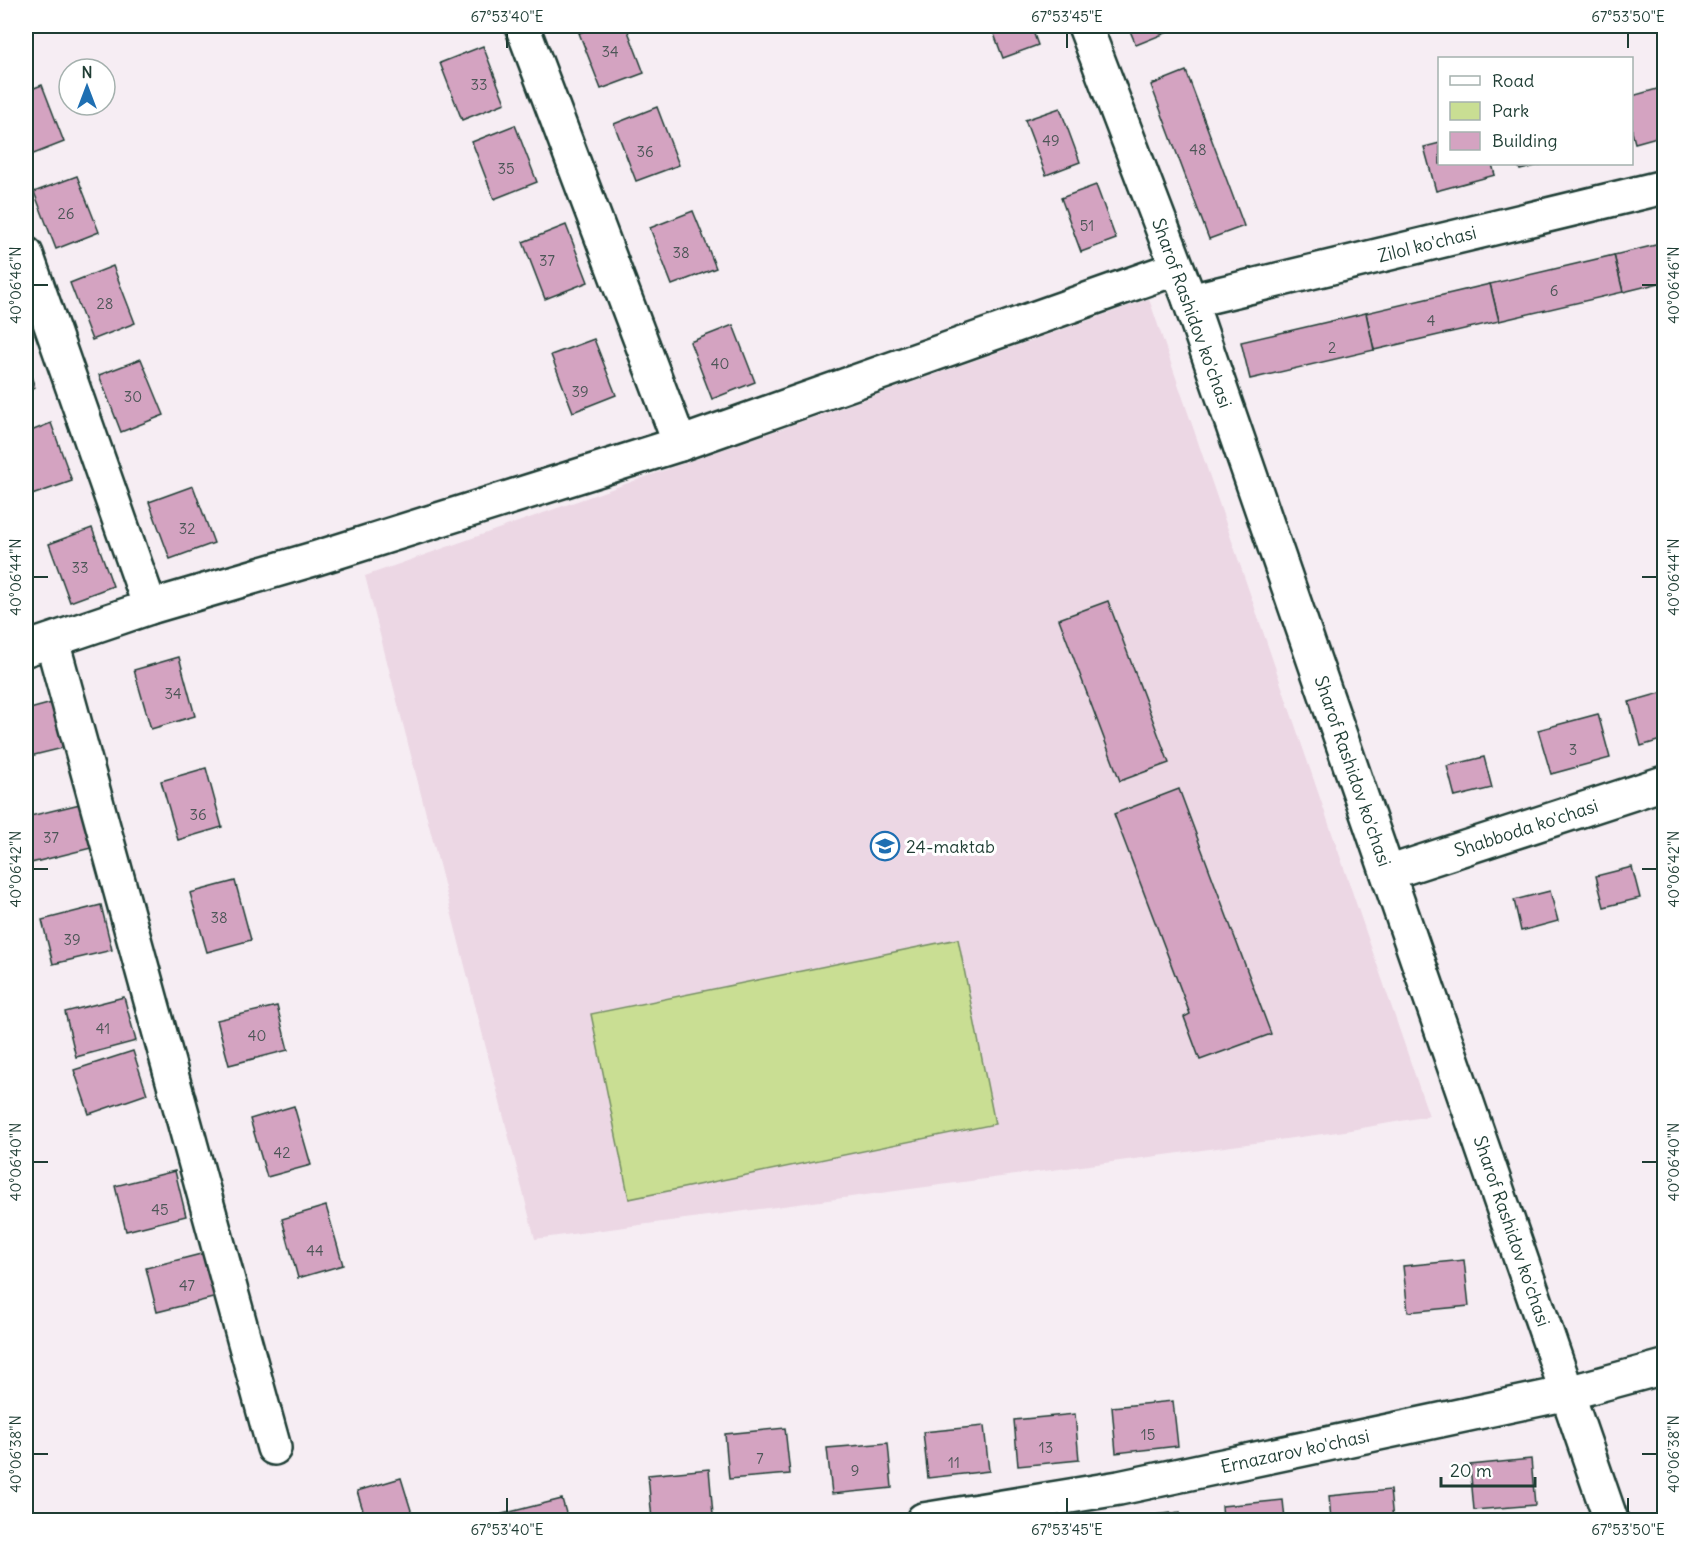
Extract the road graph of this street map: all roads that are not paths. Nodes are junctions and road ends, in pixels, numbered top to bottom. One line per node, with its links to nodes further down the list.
1 (522, 26): 7 (street)
2 (1085, 26): 5 (street, Sharof Rashidov ko'chasi)
3 (1665, 187): 6 (street, Zilol ko'chasi)
4 (26, 254): 8 (street)
5 (1177, 268): 6 (street, Sharof Rashidov ko'chasi); 7 (street)
6 (1190, 301): 11 (street, Sharof Rashidov ko'chasi)
7 (680, 444): 8 (street)
8 (150, 607): 9 (street)
9 (39, 645): 14 (street)
10 (1665, 783): 11 (street, Shabboda ko'chasi)
11 (1388, 873): 13 (street, Sharof Rashidov ko'chasi)
12 (1665, 1367): 13 (street, Ernazarov ko'chasi)
13 (1568, 1393): 15 (street, Ernazarov ko'chasi); 16 (street, Sharof Rashidov ko'chasi)
14 (274, 1448)
15 (923, 1521)
16 (1611, 1521)

